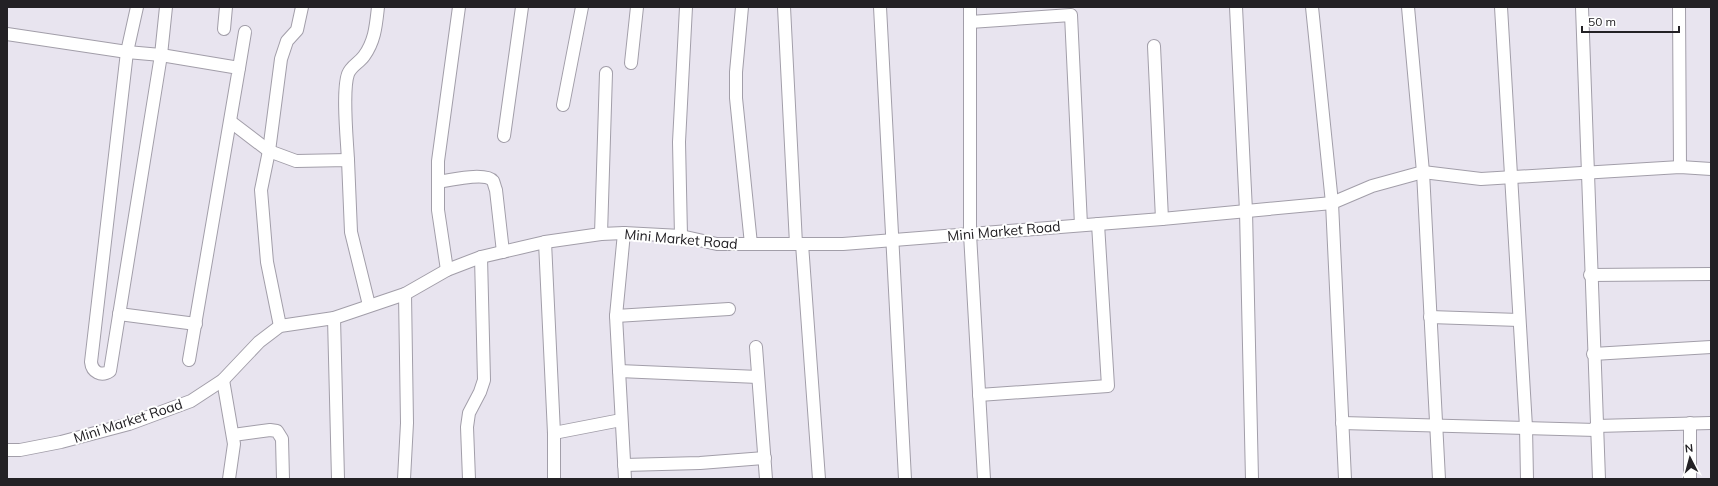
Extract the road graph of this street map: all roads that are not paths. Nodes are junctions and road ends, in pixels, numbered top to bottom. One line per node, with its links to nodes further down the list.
1 (137, 7): 26 (street)
2 (166, 7): 27 (street)
3 (226, 7): 22 (street)
4 (302, 7): 34 (street)
5 (378, 7): 35 (street)
6 (459, 7): 41 (street)
7 (522, 7): 33 (street)
8 (582, 7): 31 (street)
9 (637, 7): 28 (street)
10 (686, 7): 50 (street)
11 (742, 7): 53 (street)
12 (784, 7): 54 (street)
13 (880, 7): 51 (street)
14 (970, 7): 21 (street)
15 (1236, 7): 43 (street)
16 (1312, 7): 42 (street)
17 (1408, 7): 38 (street)
18 (1501, 7): 40 (street)
19 (1582, 7): 39 (street)
20 (1678, 7): 36 (street)
21 (970, 22): 46 (street); 49 (street)
22 (224, 29)
23 (246, 32): 29 (street)
24 (7, 34): 26 (street)
25 (1154, 46): 44 (street)
26 (127, 52): 27 (street); 63 (street)
27 (161, 54): 29 (street); 63 (street)
28 (631, 63)
29 (239, 68): 32 (street)
30 (606, 73): 48 (street)
31 (562, 105)
32 (231, 122): 34 (street); 68 (street)
33 (504, 136)
34 (269, 151): 35 (street); 69 (street)
35 (348, 160): 61 (street)
36 (1680, 167): 37 (street); 39 (street)
37 (1711, 169)
38 (1423, 172): 40 (street); 42 (street, Mini Market Road); 65 (street)
39 (1587, 174): 40 (street); 59 (street)
40 (1511, 177): 67 (street)
41 (438, 182): 55 (street); 57 (street)
42 (1332, 203): 43 (street, Mini Market Road); 80 (street)
43 (1246, 211): 44 (street, Mini Market Road); 101 (street)
44 (1162, 219): 45 (street, Mini Market Road)
45 (1098, 224): 46 (street, Mini Market Road); 77 (street)
46 (1081, 225): 49 (street, Mini Market Road)
47 (624, 233): 48 (street, Mini Market Road); 50 (street, Mini Market Road); 64 (street)
48 (601, 234): 52 (street, Mini Market Road)
49 (970, 234): 51 (street, Mini Market Road); 77 (street)
50 (681, 236): 53 (street, Mini Market Road)
51 (892, 240): 54 (street, Mini Market Road); 99 (street)
52 (545, 242): 55 (street, Mini Market Road); 86 (street)
53 (751, 244): 54 (street, Mini Market Road)
54 (799, 244): 98 (street)
55 (503, 252): 56 (street, Mini Market Road)
56 (481, 257): 57 (street, Mini Market Road); 94 (street)
57 (447, 270): 60 (street, Mini Market Road)
58 (1711, 274): 59 (street)
59 (1590, 275): 72 (street)
60 (405, 294): 61 (street, Mini Market Road); 93 (street)
61 (370, 305): 66 (street, Mini Market Road)
62 (729, 309): 64 (street)
63 (119, 314): 68 (street)
64 (616, 316): 74 (street)
65 (1430, 317): 67 (street); 82 (street)
66 (334, 318): 69 (street, Mini Market Road); 92 (street)
67 (1519, 320): 83 (street)
68 (196, 324): 73 (street)
69 (280, 326): 76 (street, Mini Market Road)
70 (756, 347): 75 (street)
71 (1711, 347): 72 (street)
72 (1593, 354): 84 (street)
73 (189, 360)
74 (619, 371): 75 (street); 78 (street)
75 (758, 376): 88 (street)
76 (223, 380): 85 (street); 87 (street, Mini Market Road)
77 (979, 395): 100 (street)
78 (621, 420): 86 (street); 89 (street)
79 (1711, 422): 81 (street)
80 (1342, 423): 82 (street); 102 (street)
81 (1690, 423): 84 (street); 106 (street)
82 (1436, 425): 83 (street); 103 (street)
83 (1526, 427): 84 (street); 104 (street)
84 (1596, 428): 105 (street)
85 (233, 434): 90 (street); 91 (street)
86 (554, 434): 95 (street)
87 (7, 450)
88 (765, 458): 89 (street); 97 (street)
89 (624, 465): 96 (street)
90 (229, 479)
91 (283, 479)
92 (338, 479)
93 (404, 479)
94 (469, 479)
95 (554, 479)
96 (625, 479)
97 (766, 479)
98 (819, 479)
99 (905, 479)
100 (984, 479)
101 (1252, 479)
102 (1345, 479)
103 (1439, 479)
104 (1527, 479)
105 (1599, 479)
106 (1690, 479)

